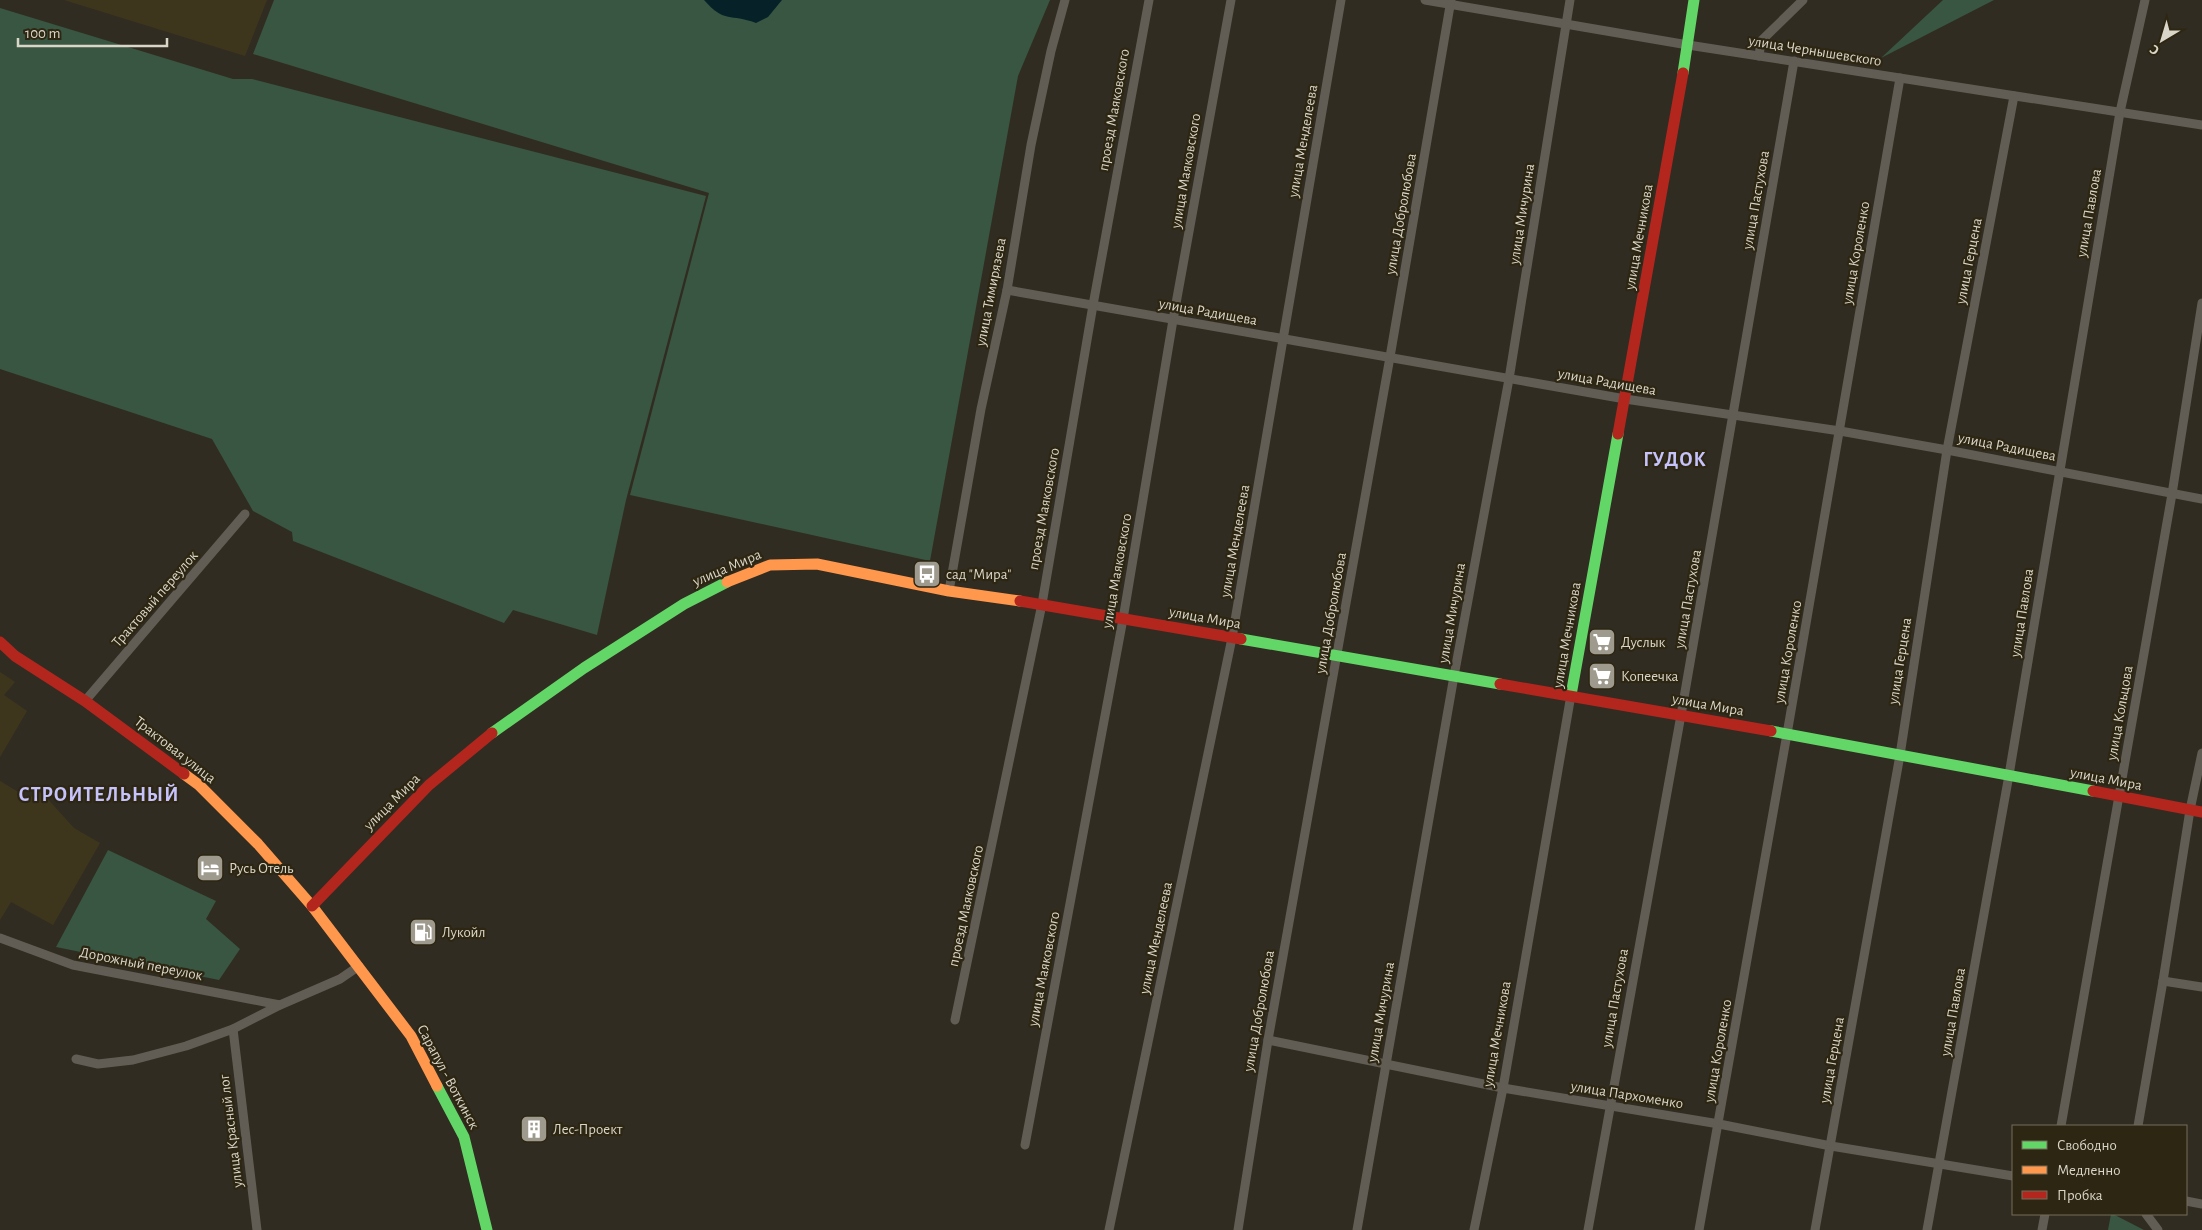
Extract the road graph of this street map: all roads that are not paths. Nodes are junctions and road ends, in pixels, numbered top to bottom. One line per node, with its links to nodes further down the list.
1 (1064, 0): 19 (street, улица Тимирязева)
2 (1149, 0): 21 (street, проезд Маяковского)
3 (1231, 0): 22 (street, улица Маяковского)
4 (1341, 0): 23 (street, улица Менделеева)
5 (1425, 0): 10 (street, улица Чернышевского)
6 (1570, 0): 11 (street, улица Мичурина)
7 (1694, 0): 12 (main road, улица Мечникова)
8 (1803, 0): 13 (street)
9 (2144, 0): 17 (street, улица Павлова)
10 (1451, 2): 11 (street, улица Чернышевского); 24 (street, улица Добролюбова)
11 (1567, 24): 12 (street, улица Чернышевского); 25 (street, улица Мичурина)
12 (1688, 45): 13 (street, улица Чернышевского); 26 (main road, улица Мечникова)
13 (1759, 56): 14 (street, улица Чернышевского)
14 (1794, 61): 15 (street, улица Чернышевского); 27 (street, улица Пастухова)
15 (1900, 78): 16 (street, улица Чернышевского); 28 (street, улица Короленко)
16 (2014, 96): 17 (street, улица Чернышевского); 29 (street, улица Герцена)
17 (2120, 112): 18 (street, улица Чернышевского); 30 (street, улица Павлова)
18 (2202, 125)
19 (1007, 290): 21 (street, улица Радищева); 34 (street, улица Тимирязева)
20 (2202, 303): 31 (street, улица Кольцова)
21 (1092, 305): 22 (street, улица Радищева); 35 (street, проезд Маяковского)
22 (1173, 320): 23 (street, улица Радищева); 36 (street, улица Маяковского)
23 (1283, 338): 24 (street, улица Радищева); 37 (street, улица Менделеева)
24 (1390, 357): 25 (street, улица Радищева); 39 (street, улица Добролюбова)
25 (1509, 379): 26 (street, улица Радищева); 40 (street, улица Мичурина)
26 (1626, 399): 27 (street, улица Радищева); 41 (main road, улица Мечникова)
27 (1734, 417): 28 (street, улица Радищева); 43 (street, улица Пастухова)
28 (1840, 431): 29 (street, улица Радищева); 44 (street, улица Короленко)
29 (1947, 450): 30 (street, улица Радищева); 46 (street, улица Герцена)
30 (2060, 471): 31 (street, улица Радищева); 47 (street, улица Павлова)
31 (2172, 494): 32 (street, улица Радищева); 48 (street, улица Кольцова)
32 (2202, 500)
33 (245, 514): 42 (street, Трактовый переулок)
34 (949, 591): 35 (main road, улица Мира); 50 (main road, улица Мира)
35 (1042, 604): 36 (main road, улица Мира); 56 (street, проезд Маяковского)
36 (1123, 619): 37 (main road, улица Мира); 66 (street, улица Маяковского)
37 (1232, 638): 39 (main road, улица Мира); 76 (street, улица Менделеева)
38 (0, 642): 42 (main road, Трактовая улица)
39 (1337, 657): 40 (main road, улица Мира); 58 (street, улица Добролюбова)
40 (1454, 676): 41 (main road, улица Мира); 60 (street, улица Мичурина)
41 (1571, 695): 43 (main road, улица Мира); 61 (street, улица Мечникова)
42 (85, 701): 50 (main road, Трактовая улица)
43 (1681, 716): 44 (main road, улица Мира); 62 (street, улица Пастухова)
44 (1787, 734): 46 (main road, улица Мира); 63 (street, улица Короленко)
45 (2202, 753): 49 (street)
46 (1900, 755): 47 (main road, улица Мира); 67 (street, улица Герцена)
47 (2009, 775): 48 (main road, улица Мира); 68 (street, улица Павлова)
48 (2119, 798): 49 (main road, улица Мира); 64 (street, улица Кольцова)
49 (2196, 811): 53 (street)
50 (312, 906): 52 (main road, Сарапул - Воткинск)
51 (0, 938): 55 (street, Дорожный переулок)
52 (360, 966): 55 (street); 75 (main road, Сарапул - Воткинск)
53 (2163, 981): 54 (street); 65 (street)
54 (2202, 987)
55 (280, 1005): 57 (street)
56 (955, 1020)
57 (233, 1029): 59 (street); 74 (street, улица Красный лог)
58 (1268, 1040): 60 (street, улица Пархоменко); 77 (street, улица Добролюбова)
59 (76, 1059)
60 (1386, 1063): 61 (street, улица Пархоменко); 78 (street, улица Мичурина)
61 (1503, 1088): 62 (street, улица Пархоменко); 79 (street, улица Мечникова)
62 (1610, 1106): 63 (street, улица Пархоменко); 80 (street, улица Пастухова)
63 (1719, 1124): 67 (street, улица Пархоменко); 81 (street, улица Короленко)
64 (2061, 1125)
65 (2138, 1125)
66 (1025, 1145)
67 (1831, 1146): 68 (street, улица Пархоменко); 82 (street, улица Герцена)
68 (1940, 1163): 69 (street, улица Пархоменко); 83 (street, улица Павлова)
69 (2012, 1176)
70 (2187, 1201): 71 (street)
71 (2202, 1204)
72 (2045, 1215): 84 (street)
73 (2147, 1215): 85 (street)
74 (257, 1230)
75 (486, 1230)
76 (1109, 1230)
77 (1238, 1230)
78 (1357, 1230)
79 (1474, 1230)
80 (1588, 1230)
81 (1699, 1230)
82 (1815, 1230)
83 (1927, 1230)
84 (2042, 1230)
85 (2158, 1230)

